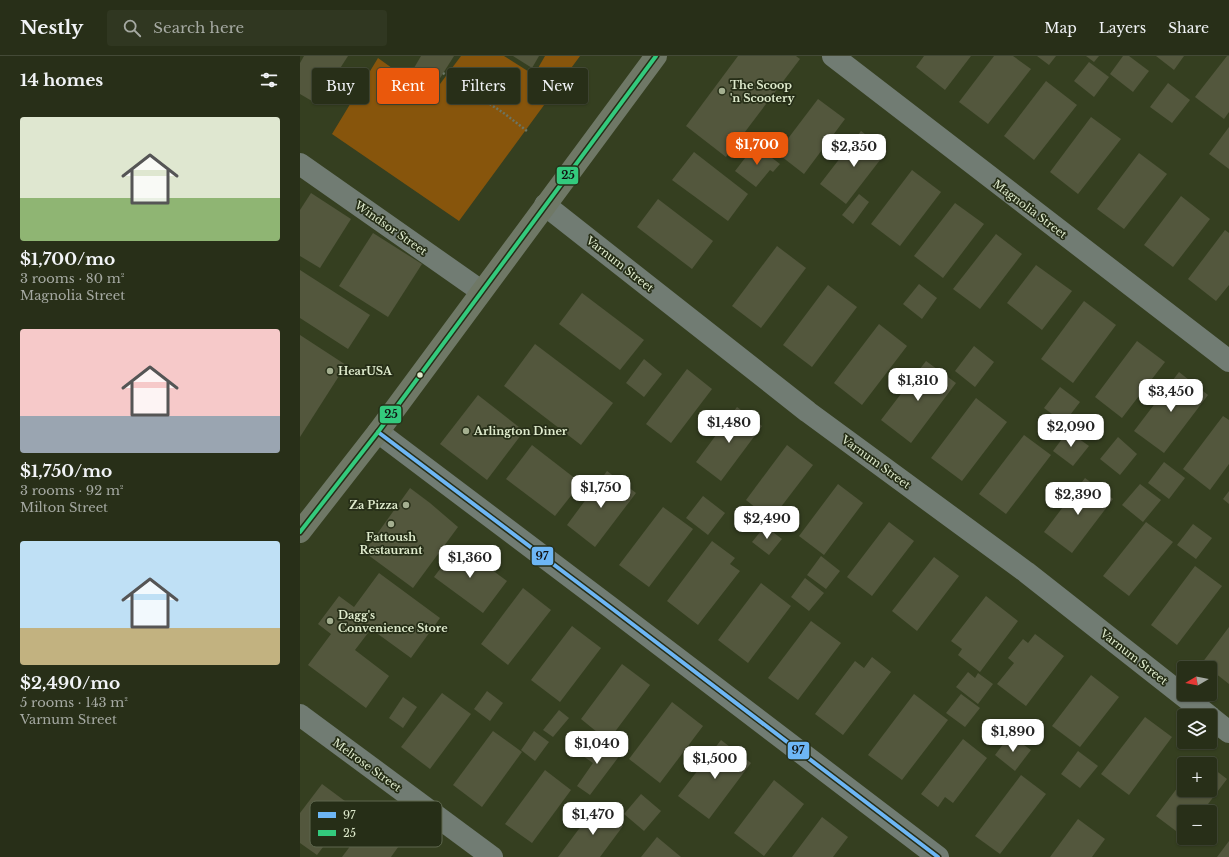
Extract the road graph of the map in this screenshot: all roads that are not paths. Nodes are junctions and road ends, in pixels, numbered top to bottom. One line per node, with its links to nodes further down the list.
1 (656, 56): 4 (highway)
2 (833, 56): 6 (street, Magnolia Street)
3 (300, 164): 5 (street, Windsor Street)
4 (545, 205): 5 (highway); 9 (street, Varnum Street)
5 (481, 291): 7 (highway)
6 (1229, 361)
7 (378, 432): 8 (highway); 16 (street)
8 (301, 528)
9 (1200, 709)
10 (300, 715): 13 (street, Melrose Street)
11 (1217, 722): 12 (street, Varnum Street)
12 (1229, 732)
13 (416, 801)
14 (442, 820): 15 (street, Melrose Street)
15 (492, 857)
16 (938, 857)

